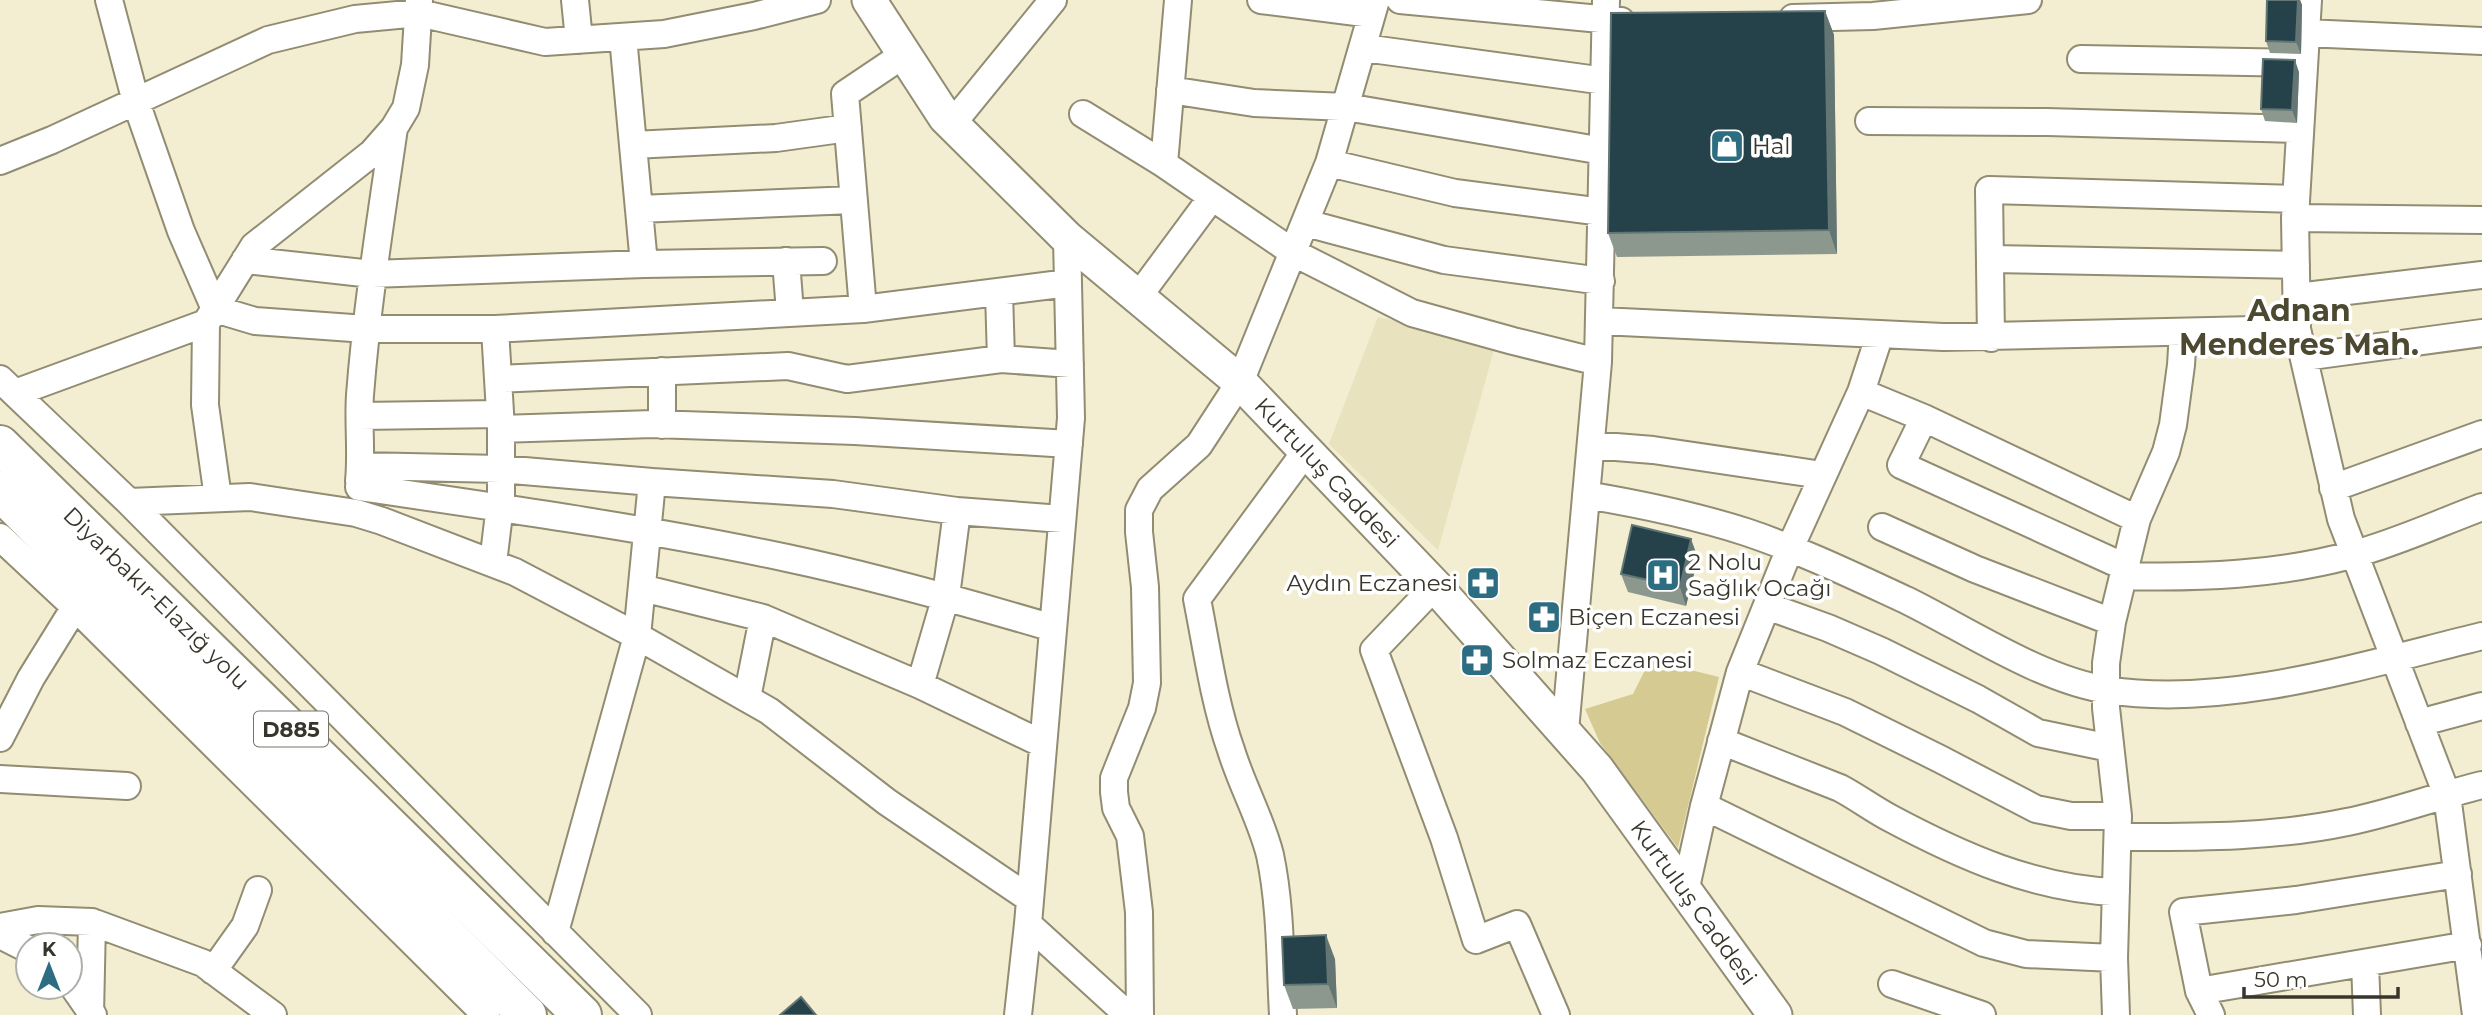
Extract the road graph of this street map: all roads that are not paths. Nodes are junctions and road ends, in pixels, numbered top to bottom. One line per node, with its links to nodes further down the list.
1 (109, 0): 26 (street)
2 (575, 0): 18 (street)
3 (817, 0): 17 (street)
4 (869, 0): 21 (main road, Kurtuluş Caddesi)
5 (1053, 0): 30 (street)
6 (1178, 0): 25 (street)
7 (1261, 0): 12 (street)
8 (1400, 0): 13 (street)
9 (2028, 0): 14 (street)
10 (2308, 0): 16 (street)
11 (419, 6): 18 (street); 26 (street); 31 (street)
12 (1374, 7): 20 (street)
13 (1606, 11): 15 (street); 24 (street)
14 (1766, 18)
15 (1646, 20)
16 (2306, 33): 19 (street); 23 (street)
17 (623, 37): 18 (street); 34 (street)
18 (579, 40)
19 (2482, 41)
20 (1364, 48): 24 (street); 27 (street)
21 (903, 55): 30 (main road, Kurtuluş Caddesi); 32 (street)
22 (2081, 59): 23 (street)
23 (2304, 63): 33 (street)
24 (1605, 81): 35 (street)
25 (1170, 90): 27 (street); 38 (street)
26 (136, 102): 36 (street); 63 (street)
27 (1346, 107): 35 (street); 37 (street)
28 (1083, 114): 38 (street)
29 (1869, 121): 33 (street)
30 (952, 124): 46 (main road, Kurtuluş Caddesi)
31 (394, 128): 49 (street); 54 (street)
32 (848, 128): 34 (street); 40 (street)
33 (2300, 129): 42 (street)
34 (633, 145): 41 (street)
35 (1603, 151): 43 (street)
36 (0, 161)
37 (1329, 163): 43 (street); 45 (street)
38 (1164, 164): 39 (street)
39 (1212, 197): 47 (street); 59 (street)
40 (853, 200): 41 (street); 61 (street)
41 (639, 209): 52 (street)
42 (2295, 209): 44 (street); 48 (street); 53 (street)
43 (1602, 212): 56 (street)
44 (2482, 220)
45 (1306, 223): 47 (street); 56 (street)
46 (1067, 238): 57 (street); 59 (main road, Kurtuluş Caddesi)
47 (1294, 253): 74 (street); 78 (street)
48 (1990, 259): 53 (street); 71 (street)
49 (245, 260): 54 (street); 63 (street)
50 (786, 261): 51 (street); 52 (street); 62 (street)
51 (823, 261)
52 (644, 264): 54 (street)
53 (2296, 265): 60 (street)
54 (372, 274): 65 (street)
55 (2482, 275): 60 (street)
56 (1601, 281): 64 (street)
57 (1068, 283): 58 (street); 75 (street)
58 (999, 292): 61 (street); 73 (street)
59 (1138, 297): 78 (main road, Kurtuluş Caddesi)
60 (2297, 297): 67 (street)
61 (863, 309): 62 (street)
62 (790, 312): 66 (street)
63 (211, 316): 65 (street); 79 (street); 97 (street)
64 (1600, 321): 70 (street); 74 (street)
65 (366, 329): 66 (street); 81 (street)
66 (495, 329): 77 (street)
67 (2297, 329): 68 (street); 72 (street)
68 (2183, 332): 71 (street); 104 (street)
69 (2482, 333): 72 (street)
70 (1881, 334): 71 (street); 80 (street)
71 (1991, 338)
72 (2304, 357): 94 (street)
73 (1001, 359): 75 (street); 76 (street)
74 (1598, 362): 88 (street)
75 (1070, 364): 86 (street)
76 (662, 371): 77 (street); 84 (street)
77 (498, 379): 83 (street)
78 (1241, 382): 89 (main road, Kurtuluş Caddesi); 163 (street)
79 (8, 386): 98 (street)
80 (1861, 392): 82 (street); 91 (street)
81 (360, 416): 83 (street); 92 (street)
82 (1924, 418): 104 (street); 111 (street)
83 (501, 421): 84 (street); 90 (street)
84 (662, 425): 86 (street)
85 (2482, 434): 94 (street)
86 (1069, 444): 103 (street)
87 (0, 445): 159 (highway, Diyarbakır-Elazığ yolu / D885)
88 (1591, 445): 91 (street); 96 (street)
89 (1306, 451): 112 (main road, Kurtuluş Caddesi); 164 (street)
90 (501, 469): 92 (street); 93 (street); 100 (street)
91 (1822, 475): 108 (street)
92 (360, 476): 100 (street); 102 (street)
93 (652, 482): 101 (street); 106 (street)
94 (2333, 488): 109 (street)
95 (0, 491): 158 (highway, Diyarbakır-Elazığ yolu / D885)
96 (1586, 495): 108 (street); 129 (street)
97 (218, 498): 98 (street); 102 (street)
98 (129, 502): 147 (street)
99 (2482, 507): 109 (street)
100 (500, 508): 106 (street); 110 (street)
101 (957, 511): 103 (street); 114 (street)
102 (356, 513): 110 (street)
103 (1062, 519): 119 (street)
104 (2137, 519): 111 (street)
105 (1882, 527): 118 (street)
106 (647, 532): 113 (street); 114 (street)
107 (0, 537): 116 (street)
108 (1790, 548): 115 (street); 125 (street)
109 (2354, 554): 111 (street); 122 (street)
110 (494, 563): 120 (street)
111 (2124, 571): 118 (street)
112 (1435, 586): 129 (main road, Kurtuluş Caddesi); 165 (street)
113 (642, 588): 117 (street); 120 (street)
114 (946, 596): 119 (street); 124 (street)
115 (1767, 606): 123 (street); 133 (street)
116 (75, 607): 130 (street); 157 (street)
117 (763, 618): 124 (street); 126 (street)
118 (2112, 622): 125 (street)
119 (1053, 628): 132 (street)
120 (637, 635): 126 (street); 147 (street)
121 (2482, 636): 122 (street)
122 (2393, 657): 125 (street); 128 (street)
123 (1740, 672): 131 (street); 139 (street)
124 (920, 685): 132 (street)
125 (2105, 690): 133 (street)
126 (747, 698): 144 (street)
127 (2482, 706): 128 (street)
128 (2419, 723): 137 (street)
129 (1565, 731): 142 (main road, Kurtuluş Caddesi)
130 (0, 738)
131 (1721, 741): 138 (street); 143 (street)
132 (1043, 744): 144 (street)
133 (2110, 748): 139 (street)
134 (0, 779): 136 (street)
135 (2482, 785): 137 (street)
136 (127, 786)
137 (2447, 794): 139 (street); 140 (street)
138 (1704, 806): 142 (street); 149 (street)
139 (2118, 827): 143 (street)
140 (2458, 874): 148 (street); 153 (street)
141 (258, 890): 151 (street)
142 (1685, 892): 166 (main road, Kurtuluş Caddesi)
143 (2116, 892): 149 (street)
144 (1029, 912): 161 (street); 162 (street)
145 (92, 922): 146 (street); 151 (street); 155 (street)
146 (0, 927)
147 (555, 932): 160 (street)
148 (2468, 945): 150 (street); 154 (street)
149 (2114, 958): 168 (street)
150 (2365, 962): 153 (street); 170 (street)
151 (213, 971): 156 (street)
152 (1892, 984): 167 (street)
153 (2199, 990): 169 (street)
154 (2478, 1004)
155 (85, 1014)
156 (273, 1015)
157 (486, 1015)
158 (527, 1015)
159 (582, 1015)
160 (638, 1015)
161 (1018, 1015)
162 (1128, 1015)
163 (1140, 1015)
164 (1283, 1015)
165 (1556, 1015)
166 (1774, 1015)
167 (1982, 1015)
168 (2116, 1015)
169 (2211, 1015)
170 (2367, 1015)

